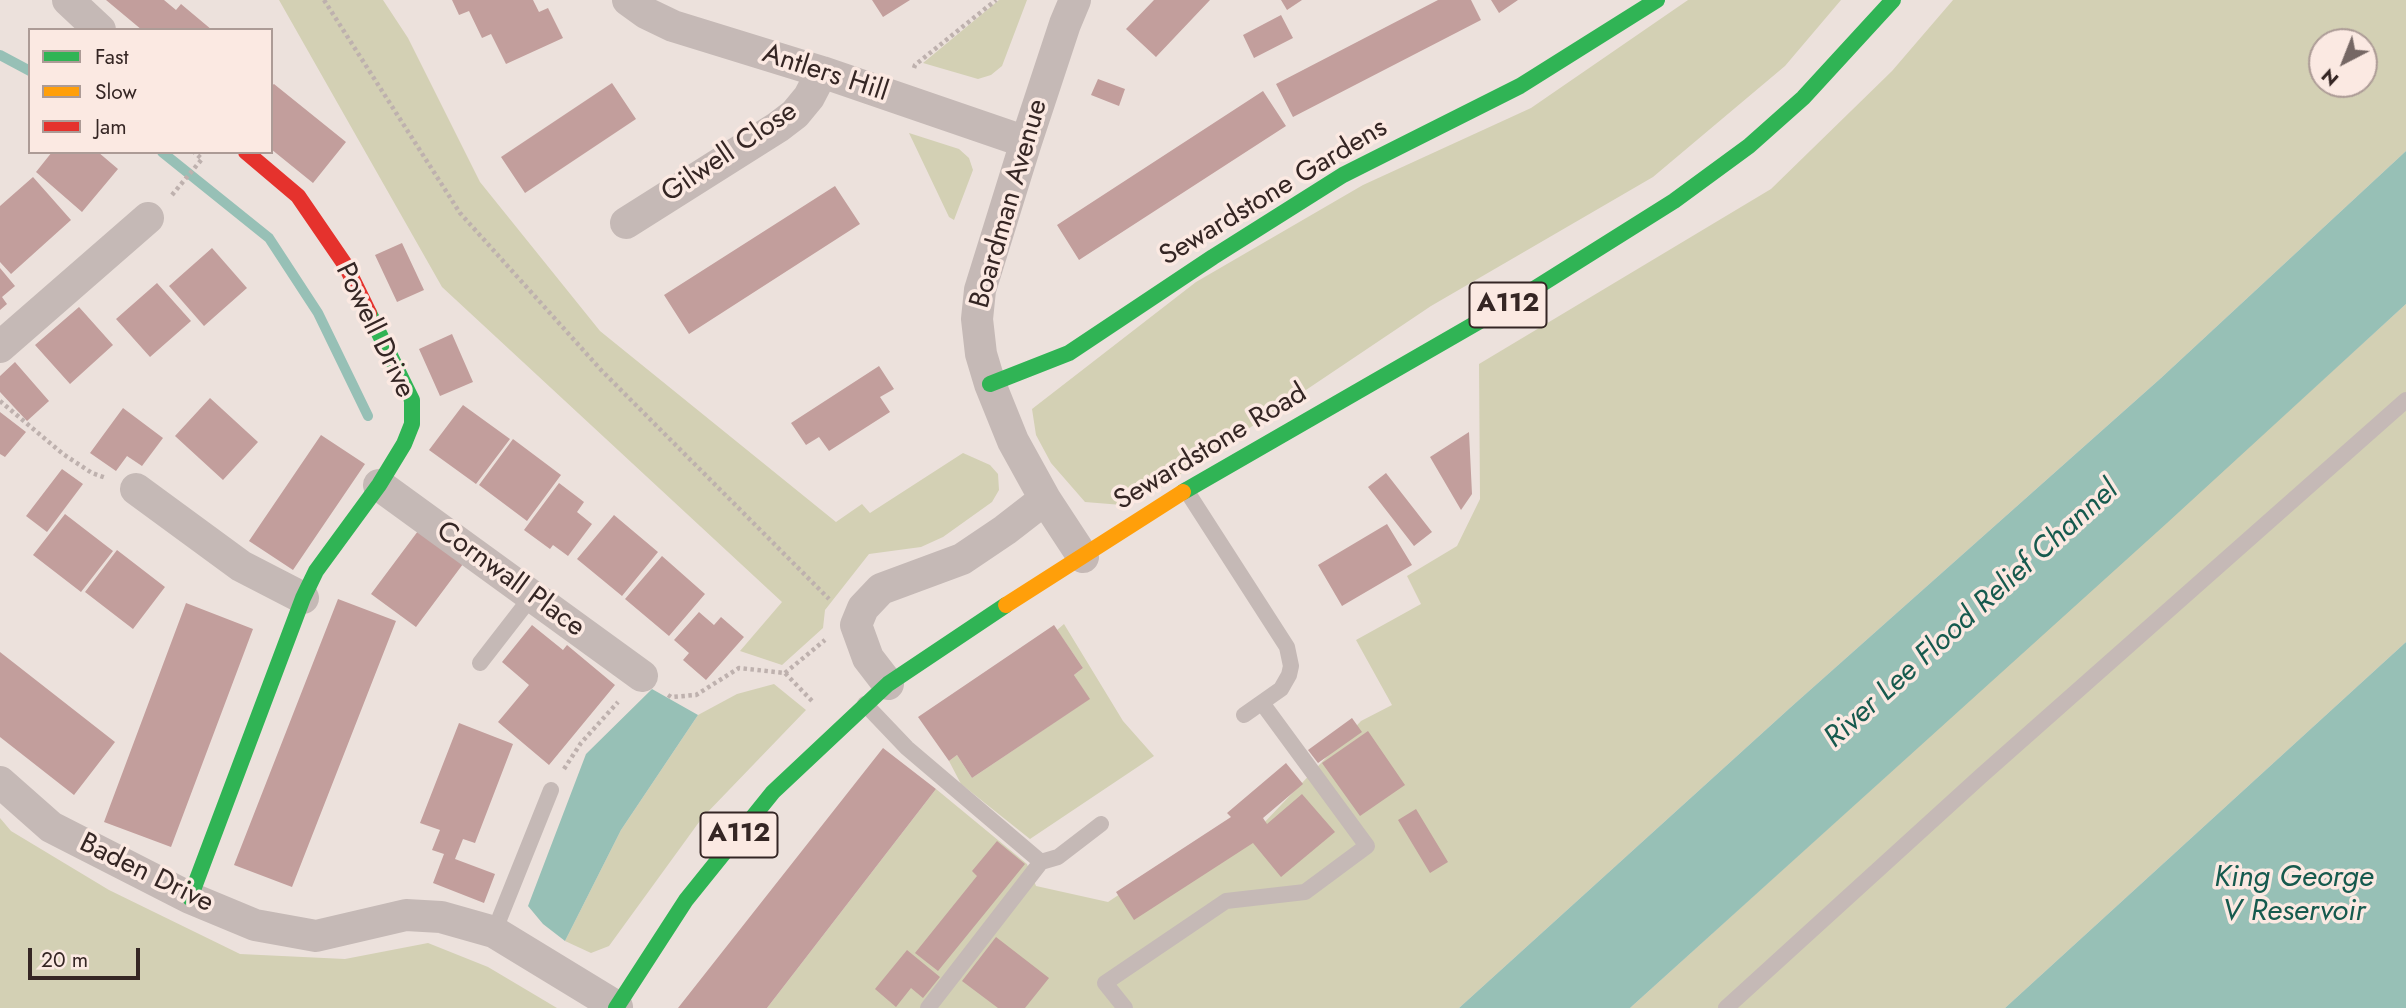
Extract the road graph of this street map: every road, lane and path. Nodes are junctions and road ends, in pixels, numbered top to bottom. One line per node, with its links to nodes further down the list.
1 (68, 0): 8 (street)
2 (324, 0): 28 (path)
3 (628, 0): 10 (street, Antlers Hill)
4 (996, 0): 9 (path)
5 (1075, 0): 11 (street, Boardman Avenue)
6 (1657, 0): 18 (street, Sewardstone Gardens)
7 (1893, 0): 23 (street, Sewardstone Road / A112)
8 (98, 28)
9 (915, 65)
10 (822, 72): 11 (street, Antlers Hill); 16 (street, Gilwell Close)
11 (1026, 142): 18 (street, Boardman Avenue)
12 (196, 154): 14 (path)
13 (248, 154): 21 (street, Powell Drive)
14 (177, 190)
15 (149, 218): 17 (street)
16 (626, 223)
17 (0, 347)
18 (990, 384): 24 (street, Boardman Avenue)
19 (2406, 400): 45 (lane)
20 (0, 401): 22 (path)
21 (379, 485): 26 (street, Cornwall Place); 27 (street, Powell Drive)
22 (136, 489): 27 (street)
23 (1186, 490): 25 (street, Sewardstone Road / A112); 33 (lane)
24 (1045, 499): 25 (street, Boardman Avenue); 28 (street)
25 (1083, 557): 32 (street, Sewardstone Road / A112)
26 (532, 596): 29 (lane); 31 (street, Cornwall Place)
27 (303, 598): 40 (street, Powell Drive)
28 (856, 625): 30 (path); 32 (street)
29 (480, 663)
30 (785, 673): 31 (path); 35 (path)
31 (642, 676): 37 (path)
32 (876, 694): 35 (street, Sewardstone Road / A112); 39 (lane)
33 (1262, 703): 34 (lane); 44 (lane)
34 (1244, 715)
35 (839, 729): 42 (street, Sewardstone Road / A112)
36 (0, 782): 40 (street, Baden Drive)
37 (551, 790): 41 (lane)
38 (1101, 824): 39 (lane)
39 (1041, 862): 43 (lane)
40 (190, 898): 41 (street, Baden Drive)
41 (494, 932): 42 (street, Baden Drive)
42 (617, 1007)
43 (928, 1008)
44 (1125, 1008)
45 (1726, 1008)

